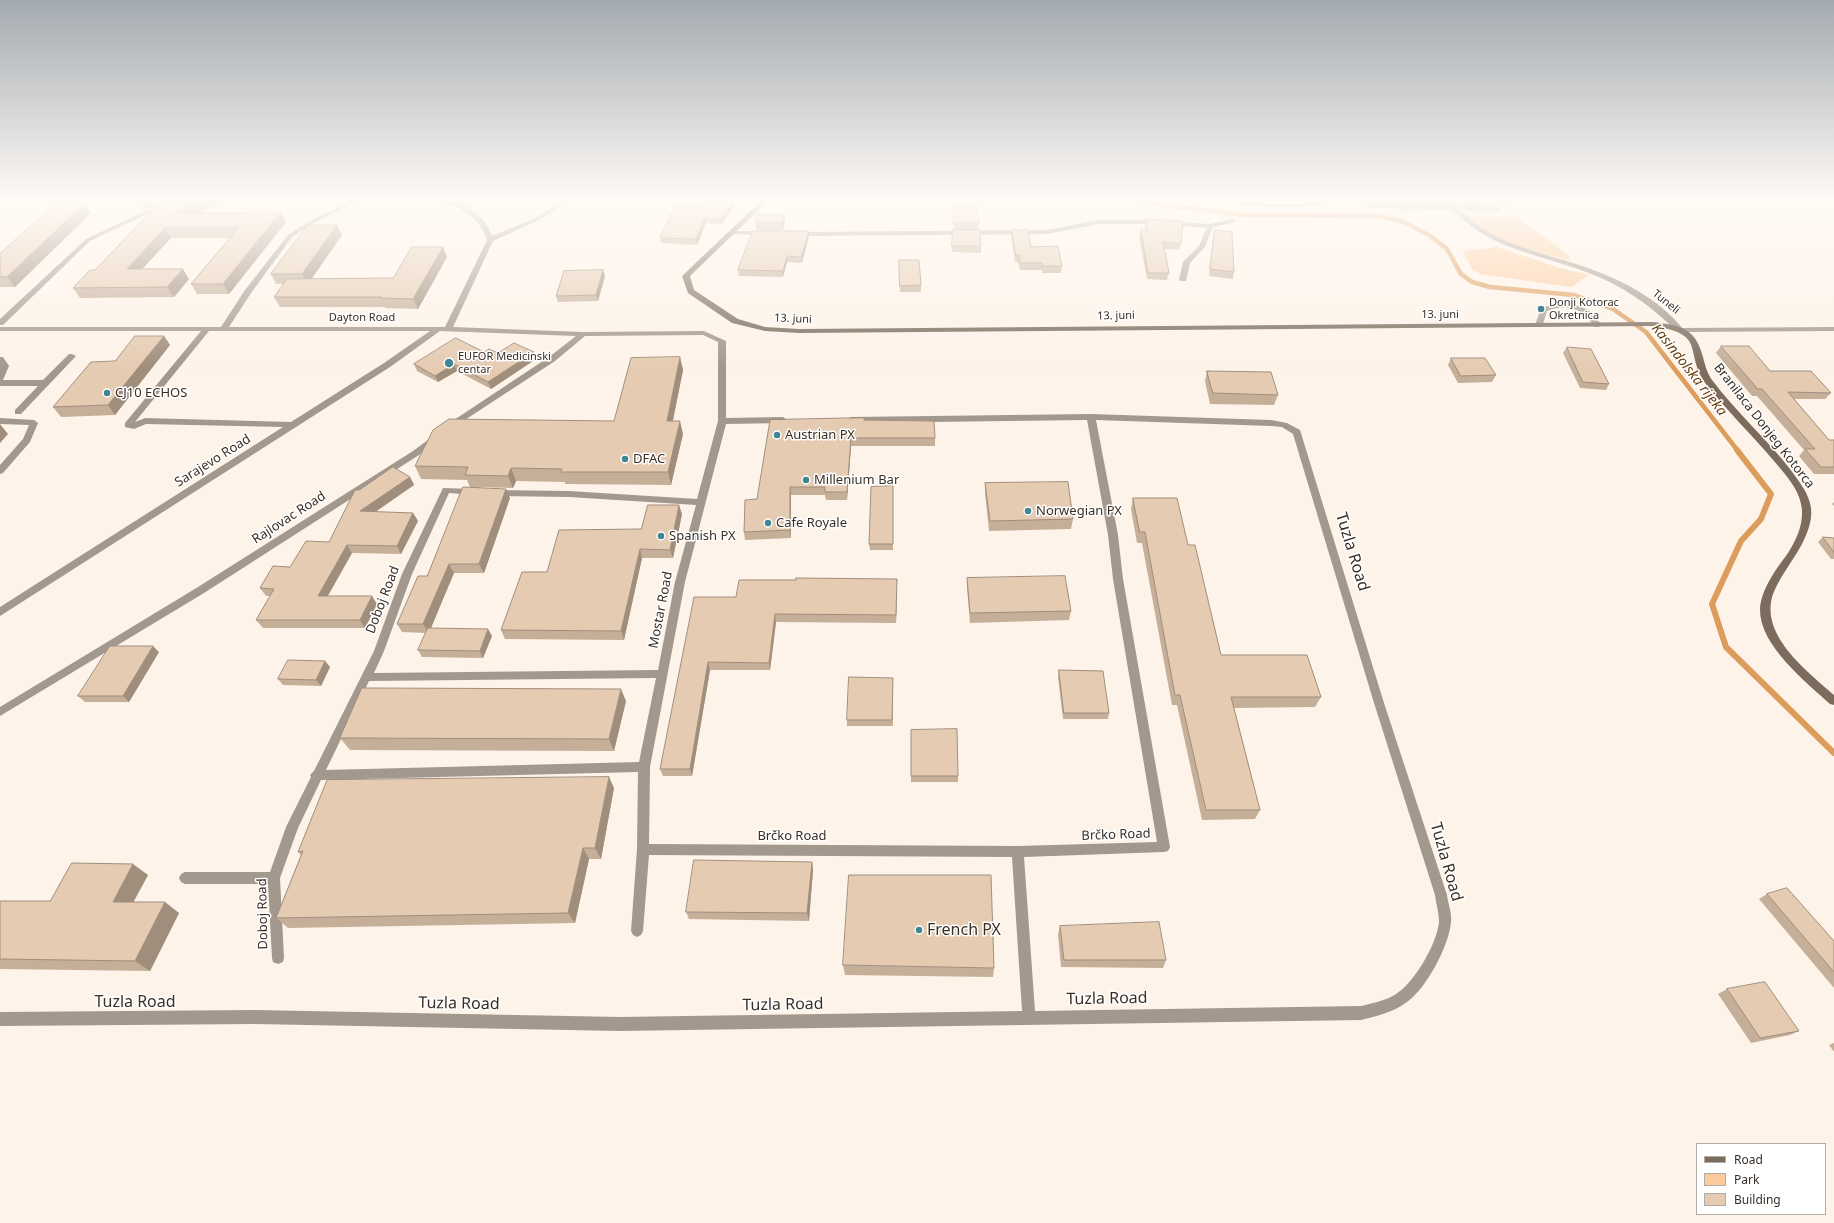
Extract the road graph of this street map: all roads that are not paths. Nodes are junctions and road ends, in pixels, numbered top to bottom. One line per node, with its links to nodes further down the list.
1 (72, 255): 8 (street)
2 (276, 255): 12 (street)
3 (482, 255): 14 (street)
4 (708, 255): 9 (street, 13. juni)
5 (1194, 255): 7 (street)
6 (1540, 255): 16 (street, Tuneli)
7 (1183, 279)
8 (0, 323)
9 (1539, 325): 10 (street, 13. juni); 10 (street)
10 (1597, 325): 16 (street, 13. juni)
11 (208, 328): 12 (street, Dayton Road); 13 (street, Dayton Road); 30 (street)
12 (224, 328): 14 (street, Dayton Road)
13 (0, 329)
14 (443, 329): 17 (street, Dayton Road); 30 (street, Sarajevo Road)
15 (1834, 329): 16 (street)
16 (1680, 330): 36 (street, Branilaca Donjeg Kotorca)
17 (583, 334): 18 (street, Dayton Road); 37 (street, Rajlovac Road)
18 (722, 341): 29 (street, Mostar Road)
19 (72, 356): 23 (street)
20 (0, 359): 21 (street)
21 (0, 379)
22 (0, 383): 23 (street)
23 (45, 383): 24 (street)
24 (18, 412)
25 (1091, 417): 27 (street); 41 (street, Brčko Road); 46 (street, Tuzla Road)
26 (792, 420): 29 (street)
27 (839, 420)
28 (0, 421): 31 (street)
29 (722, 421): 32 (street, Mostar Road)
30 (293, 425): 33 (street, Sarajevo Road)
31 (0, 471)
32 (701, 502): 34 (street, Mostar Road); 35 (street, Doboj Road)
33 (0, 612)
34 (663, 674): 35 (street); 38 (street, Mostar Road)
35 (367, 677): 39 (street, Doboj Road)
36 (1834, 701)
37 (0, 712)
38 (644, 767): 39 (street); 40 (street, Mostar Road)
39 (316, 775): 43 (street, Doboj Road)
40 (643, 850): 41 (street, Brčko Road); 44 (street, Mostar Road)
41 (1018, 852): 46 (street)
42 (185, 878): 43 (street)
43 (274, 878): 45 (street, Doboj Road)
44 (637, 932)
45 (278, 958)
46 (1029, 1017): 47 (street, Tuzla Road)
47 (0, 1019)

